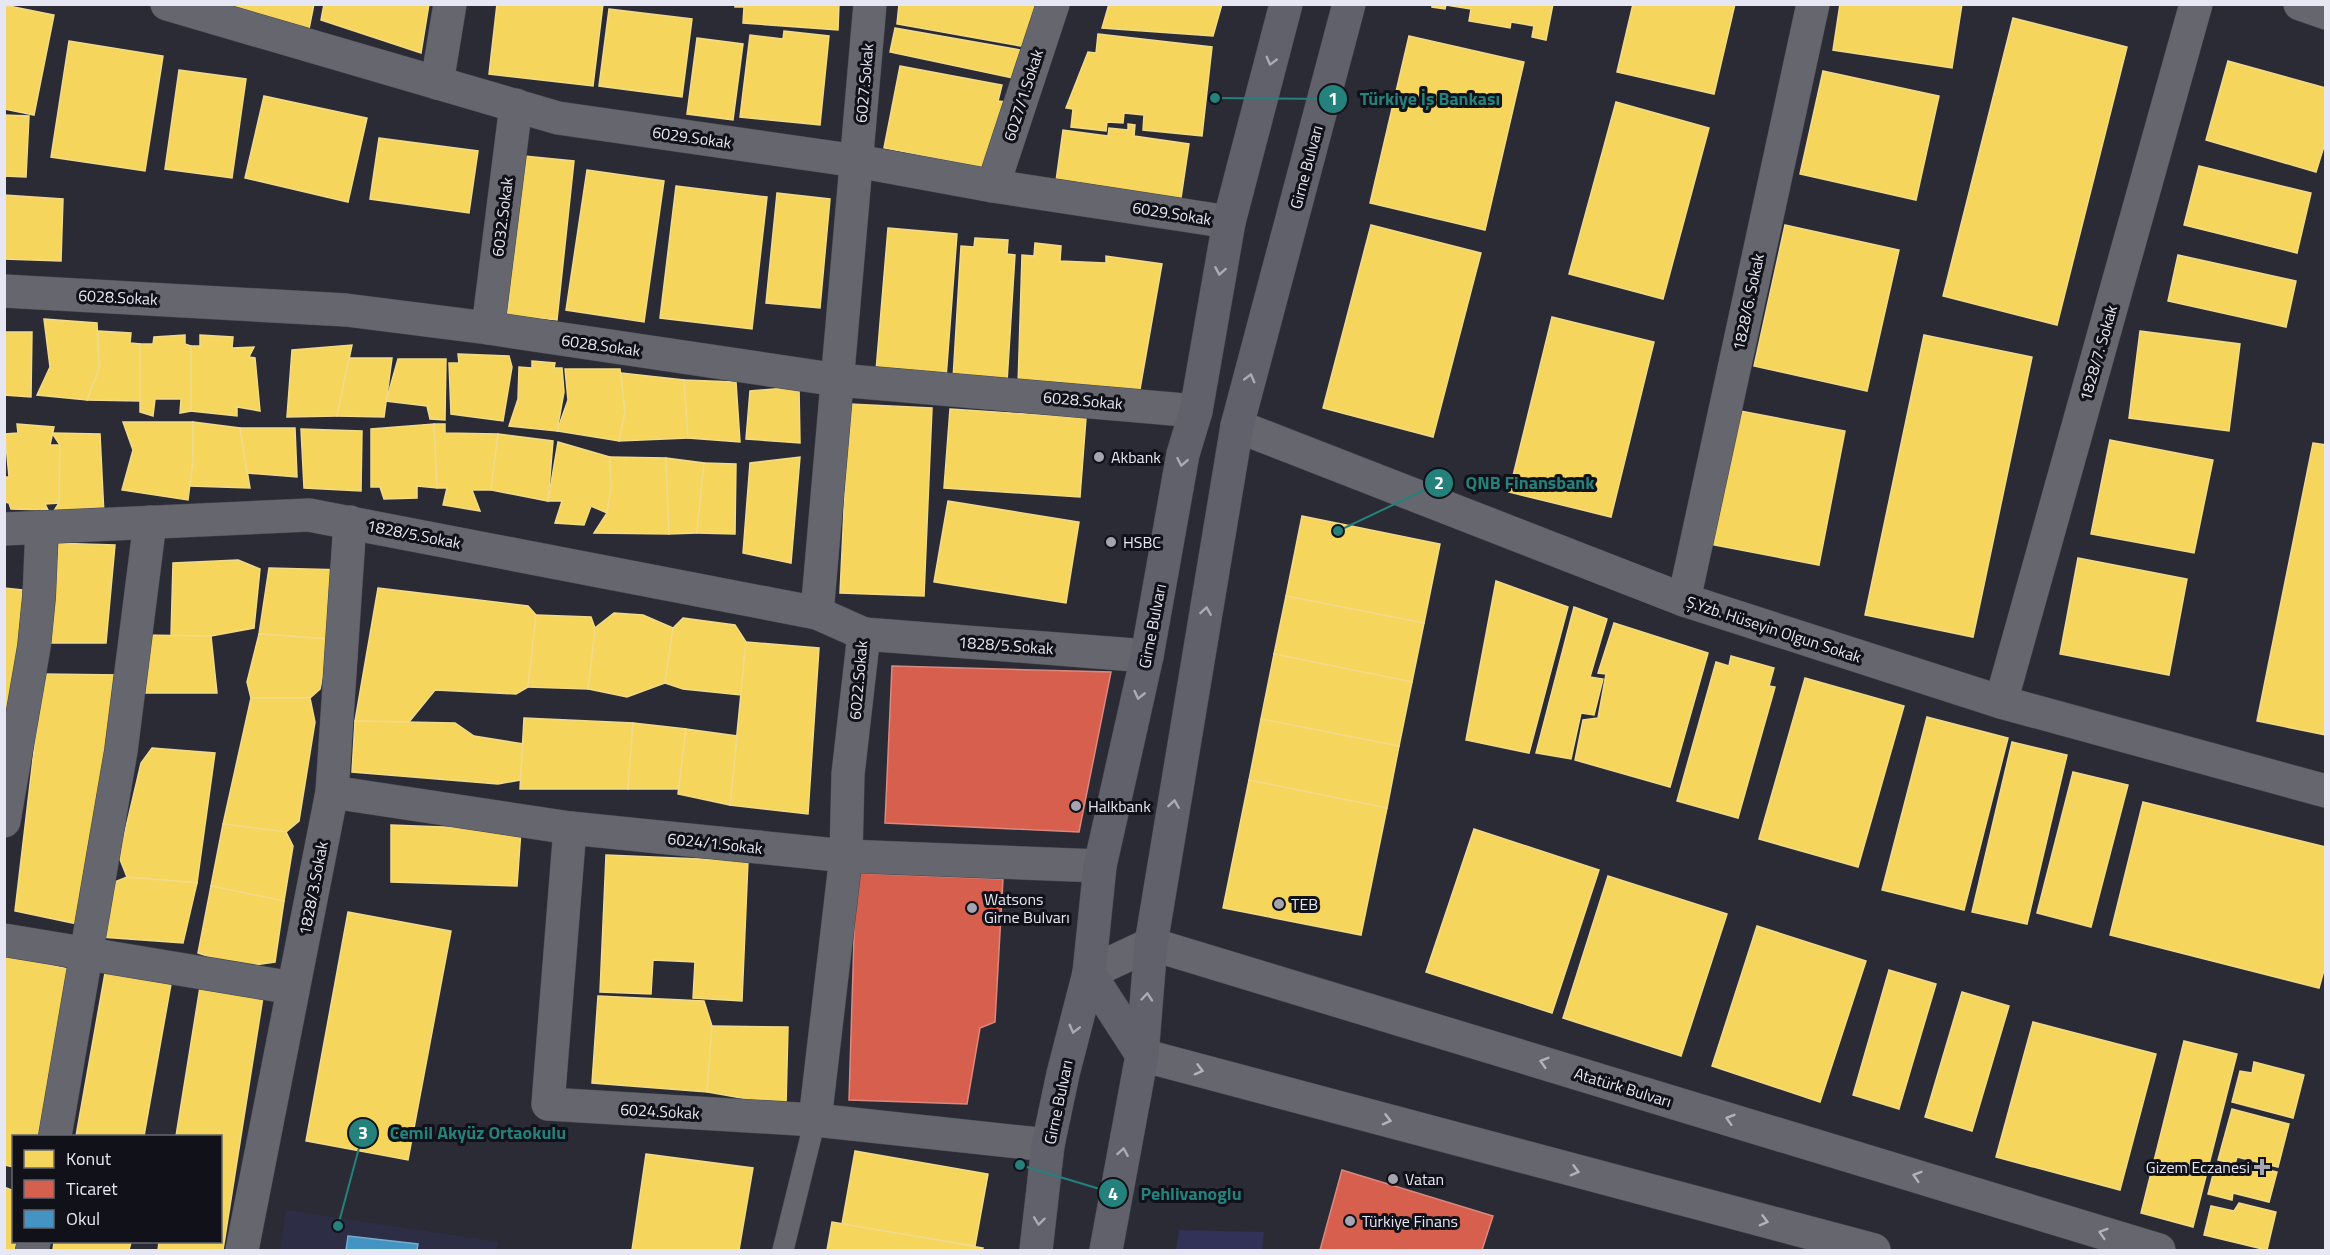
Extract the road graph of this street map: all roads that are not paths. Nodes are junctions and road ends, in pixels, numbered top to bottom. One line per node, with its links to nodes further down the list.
1 (167, 4): 11 (street, 6029.Sokak)
2 (450, 4): 11 (street)
3 (870, 4): 13 (street, 6027.Sokak)
4 (1053, 4): 14 (street, 6027/1.Sokak)
5 (1286, 4): 15 (main road, Girne Bulvarı, one-way to 15)
6 (1349, 4): 20 (main road, Girne Bulvarı, one-way to 6)
7 (1813, 4): 25 (street, 1828/6. Sokak)
8 (2196, 4): 29 (street, 1828/7. Sokak)
9 (2300, 4): 10 (street)
10 (2325, 13)
11 (437, 83): 12 (street, 6029.Sokak)
12 (516, 105): 13 (street, 6029.Sokak); 17 (street, 6032.Sokak)
13 (857, 161): 14 (street, 6029.Sokak); 18 (street)
14 (993, 186): 15 (street, 6029.Sokak)
15 (1229, 222): 19 (main road, Girne Bulvarı, one-way to 19)
16 (4, 291): 17 (street, 6028.Sokak)
17 (488, 328): 18 (street, 6028.Sokak)
18 (838, 380): 19 (street, 6028.Sokak); 26 (street)
19 (1196, 411): 28 (main road, Girne Bulvarı, one-way to 28)
20 (1237, 426): 25 (street, Ş.Yzb. Hüseyin Olgun Sokak); 37 (main road, Girne Bulvarı, one-way to 20)
21 (150, 522): 22 (street, 1828/5.Sokak); 23 (street, 1828/5.Sokak); 38 (street)
22 (350, 522): 26 (street, 1828/5.Sokak); 31 (street, 1828/3.Sokak)
23 (42, 527): 24 (street, 1828/5.Sokak); 32 (street)
24 (4, 529)
25 (1684, 600): 29 (street, Ş.Yzb. Hüseyin Olgun Sokak)
26 (817, 613): 27 (street, 6022.Sokak)
27 (864, 634): 28 (street, 1828/5.Sokak); 34 (street, 6022.Sokak)
28 (1148, 656): 35 (main road, Girne Bulvarı, one-way to 35)
29 (2001, 702): 30 (street, Ş.Yzb. Hüseyin Olgun Sokak)
30 (2325, 791)
31 (332, 792): 33 (street, 6024/1.Sokak); 40 (street, 1828/3.Sokak)
32 (4, 821)
33 (570, 828): 34 (street, 6024/1.Sokak); 42 (street, 6024.Sokak)
34 (846, 856): 35 (street, 6024/1.Sokak); 42 (street, 6022.Sokak)
35 (1100, 866): 39 (main road, Girne Bulvarı)
36 (4, 940): 38 (street)
37 (1151, 944): 39 (street); 41 (main road, Girne Bulvarı, one-way to 37); 50 (street, Atatürk Bulvarı, one-way to 37)
38 (87, 954): 40 (street); 43 (street)
39 (1089, 973): 41 (main road); 44 (main road, Girne Bulvarı, one-way to 44)
40 (293, 988): 45 (street, 1828/3.Sokak)
41 (1142, 1055): 48 (main road, Girne Bulvarı, one-way to 41); 49 (street, one-way to 49)
42 (815, 1120): 44 (street, 6024.Sokak); 46 (lane)
43 (55, 1135)
44 (1048, 1144): 47 (main road, Girne Bulvarı, one-way to 47)
45 (242, 1251)
46 (783, 1251)
47 (1036, 1251)
48 (1106, 1251)
49 (1874, 1251)
50 (2159, 1251)

